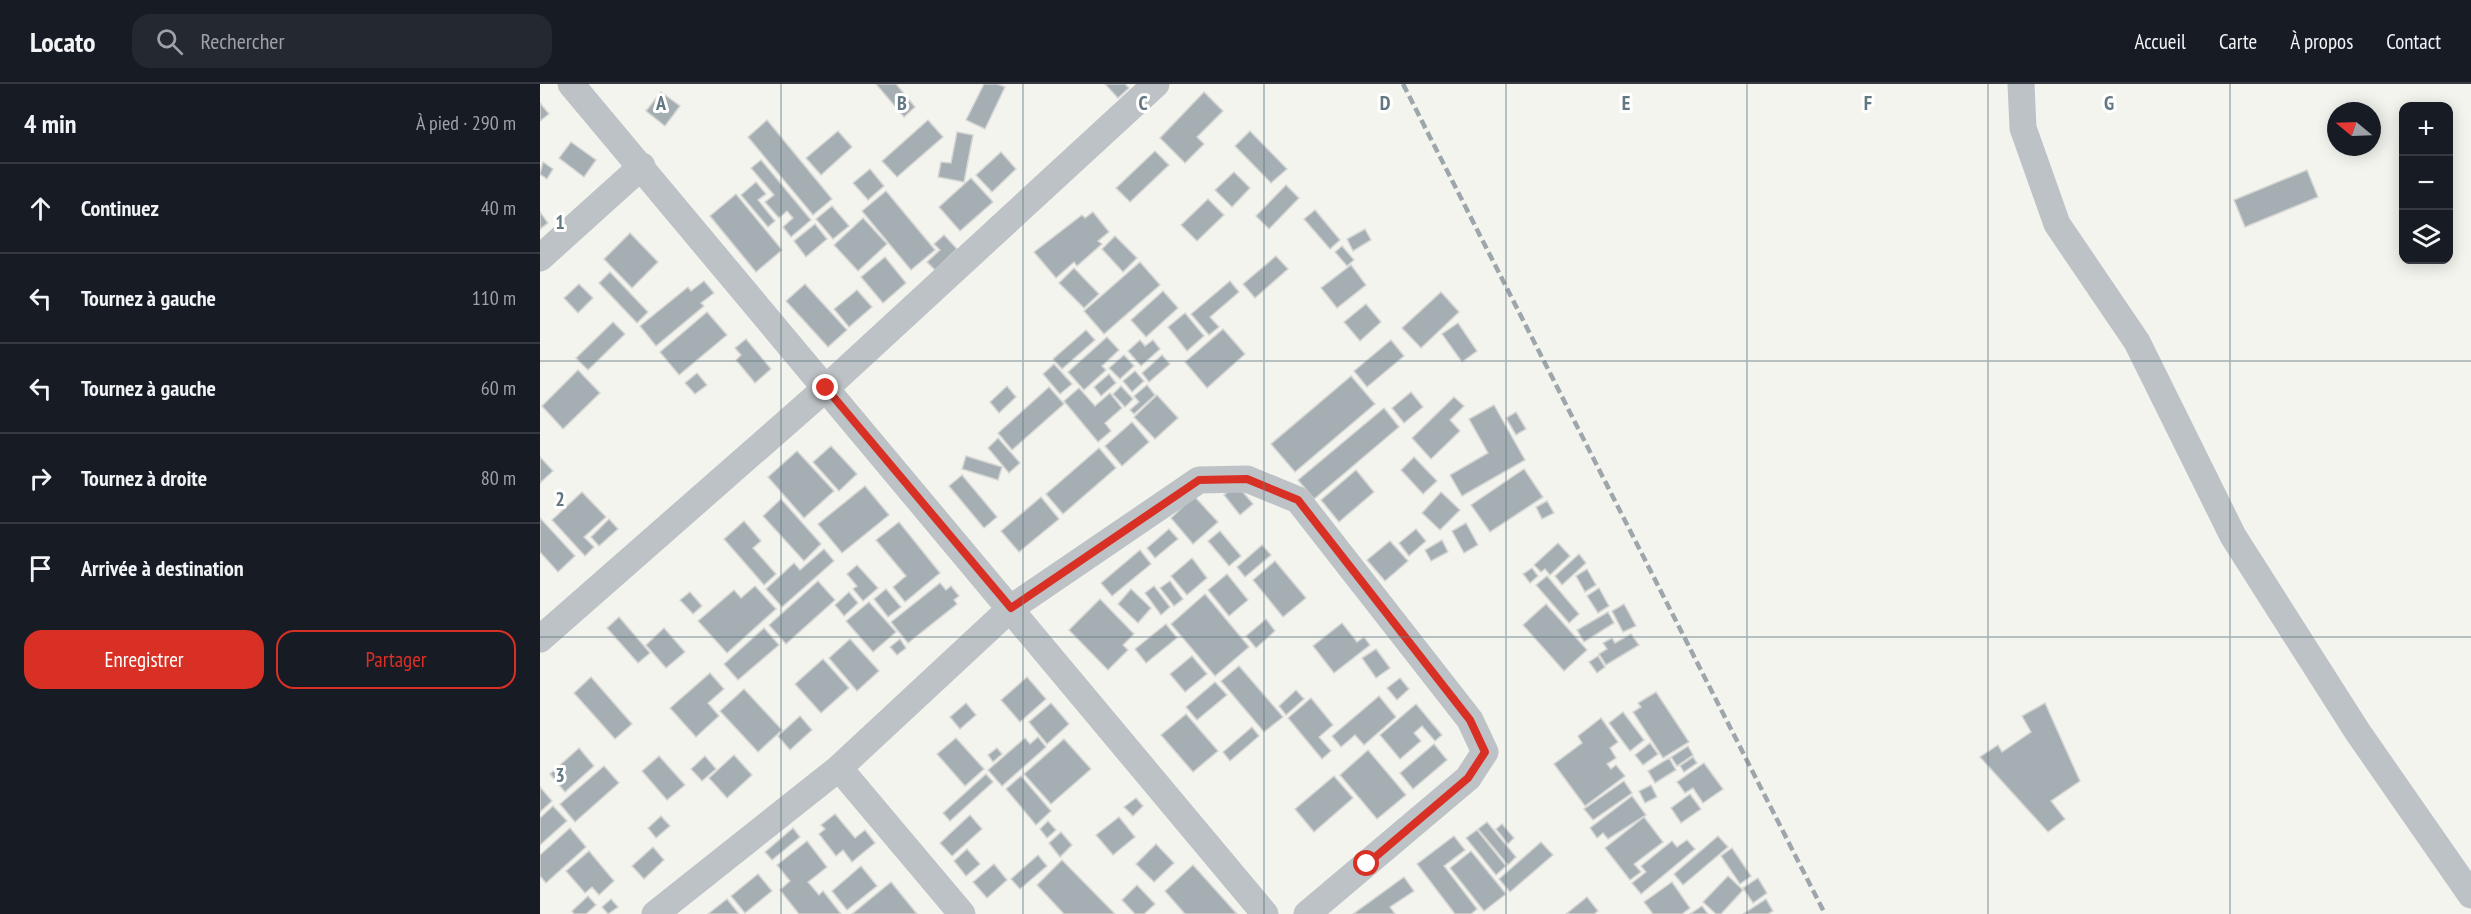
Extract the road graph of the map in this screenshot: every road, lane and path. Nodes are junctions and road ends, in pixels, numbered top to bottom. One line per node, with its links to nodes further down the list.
1 (572, 84): 4 (street)
2 (1156, 84): 6 (street)
3 (2021, 84): 10 (street)
4 (642, 166): 5 (street); 6 (street)
5 (540, 258)
6 (826, 388): 7 (street); 8 (street)
7 (1011, 608): 9 (street); 13 (street); 14 (street)
8 (540, 639)
9 (839, 768): 11 (street); 12 (street)
10 (2471, 895)
11 (657, 913)
12 (962, 914)
13 (1265, 914)
14 (1307, 914)

